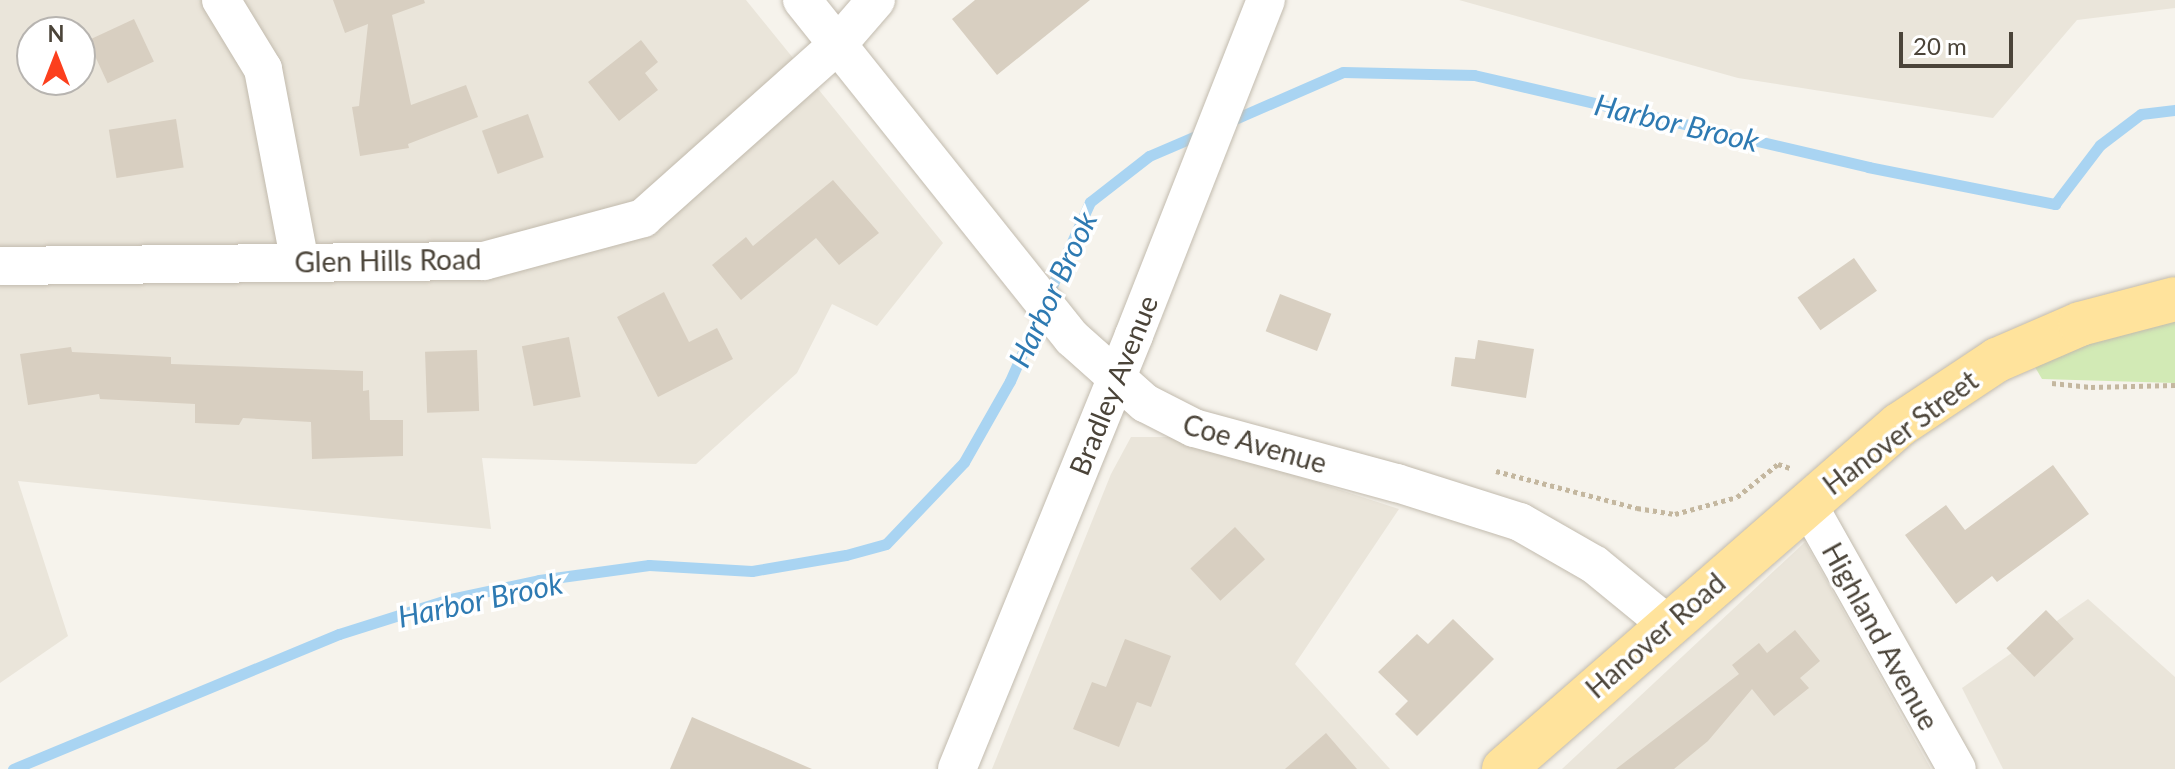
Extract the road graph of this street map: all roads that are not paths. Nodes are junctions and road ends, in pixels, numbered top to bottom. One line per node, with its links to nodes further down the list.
1 (221, 0): 6 (street)
2 (802, 0): 5 (street, Coe Avenue)
3 (876, 0): 5 (street, Glen Hills Road)
4 (1266, 0): 9 (street, Bradley Avenue)
5 (838, 44): 6 (street, Glen Hills Road); 9 (street, Coe Avenue)
6 (300, 263): 7 (street, Glen Hills Road)
7 (0, 266)
8 (2175, 299): 10 (main road, Hanover Street)
9 (1116, 381): 11 (street, Coe Avenue); 12 (street, Bradley Avenue)
10 (1797, 485): 11 (main road, Hanover Road); 14 (street, Highland Avenue)
11 (1667, 624): 13 (main road, Hanover Road)
12 (957, 769)
13 (1504, 769)
14 (1957, 769)

